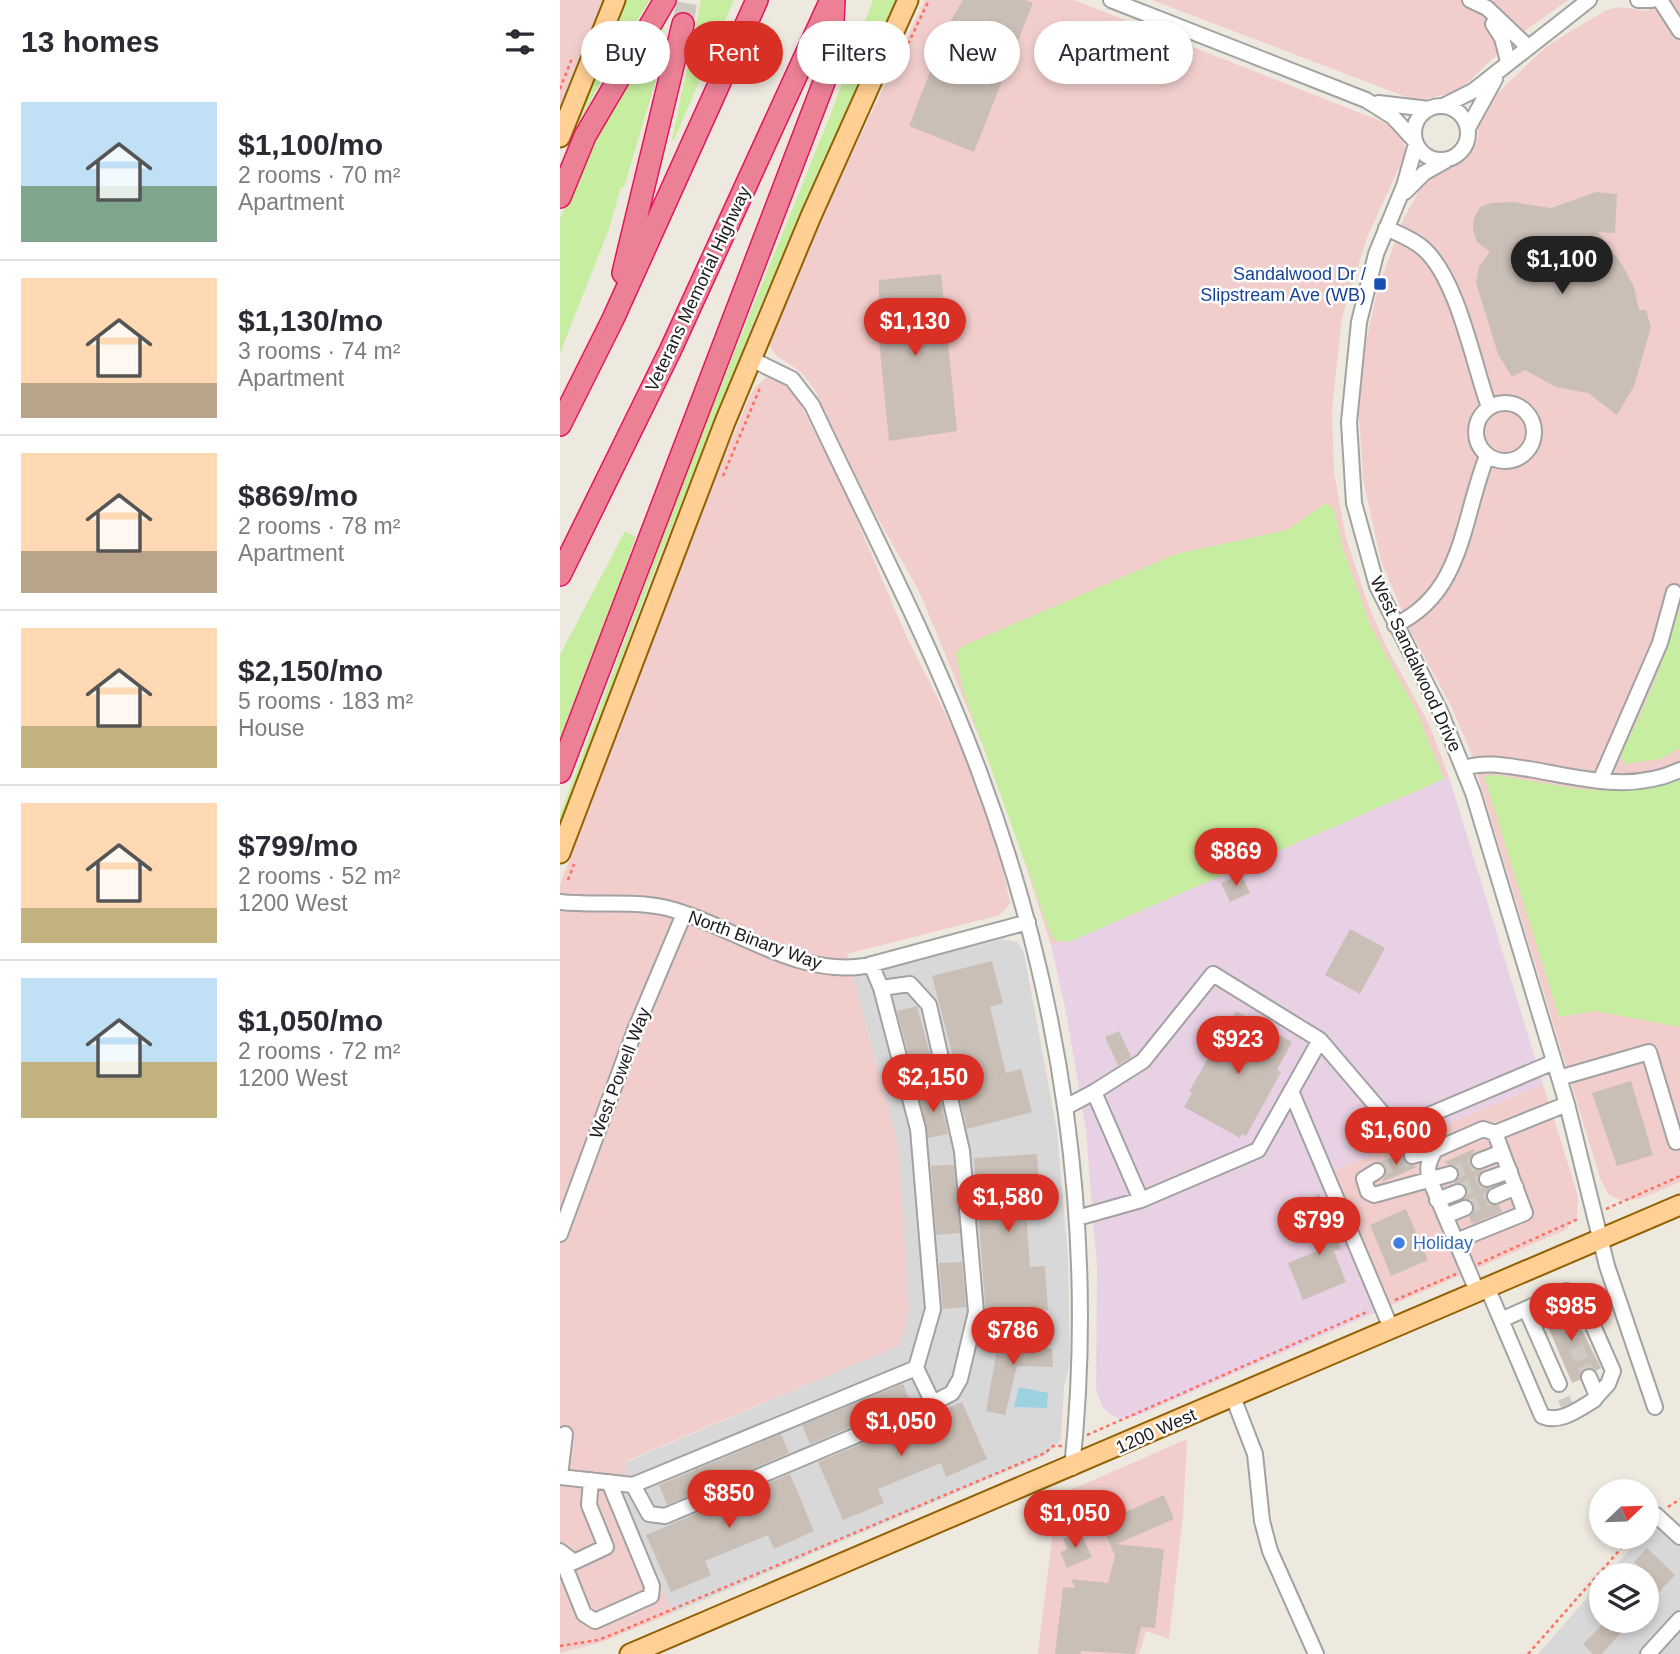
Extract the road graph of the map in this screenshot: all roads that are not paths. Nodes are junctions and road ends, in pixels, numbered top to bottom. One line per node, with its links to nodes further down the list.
1 (615, 0): 19 (main road)
2 (665, 0): 22 (highway)
3 (757, 0): 25 (highway)
4 (833, 0): 30 (highway, Veterans Memorial Highway); 35 (highway)
5 (908, 0): 26 (main road)
6 (1111, 0): 16 (street)
7 (1589, 0): 14 (street)
8 (1638, 0): 9 (street)
9 (1651, 0)
10 (1660, 0): 13 (street)
11 (1472, 1): 14 (street); 15 (street)
12 (683, 24): 25 (highway)
13 (1680, 31)
14 (1527, 46): 15 (street)
15 (1508, 61): 17 (street); 18 (street)
16 (1366, 100): 17 (street); 20 (street)
17 (1436, 107): 18 (street); 20 (street)
18 (1468, 128): 21 (street)
19 (560, 137)
20 (1415, 142): 21 (street); 23 (street, West Sandalwood Drive)
21 (1447, 160): 23 (street, West Sandalwood Drive)
22 (560, 197)
23 (1396, 204): 24 (street, West Sandalwood Drive)
24 (1386, 228): 27 (street); 32 (street, West Sandalwood Drive)
25 (612, 319): 28 (highway)
26 (751, 359): 37 (main road); 40 (street)
27 (1489, 407): 29 (street); 29 (street)
28 (560, 425)
29 (1488, 456): 32 (street)
30 (560, 575)
31 (1674, 592): 36 (street)
32 (1395, 625): 33 (street, West Sandalwood Drive)
33 (1464, 768): 36 (street); 44 (street, West Sandalwood Drive)
34 (1680, 770): 36 (street)
35 (560, 772)
36 (1600, 781)
37 (560, 853)
38 (560, 902): 39 (street, North Binary Way)
39 (684, 914): 41 (street, North Binary Way); 70 (street, West Powell Way)
40 (1028, 922): 41 (street, North Binary Way); 49 (street)
41 (871, 964): 42 (street)
42 (881, 988): 77 (street); 82 (street)
43 (1320, 1040): 44 (street); 46 (street); 47 (street)
44 (1554, 1062): 45 (street, West Sandalwood Drive)
45 (1559, 1079): 48 (street, West Sandalwood Drive); 51 (street)
46 (1291, 1091): 64 (street); 76 (street)
47 (1094, 1092): 49 (street); 64 (street)
48 (1567, 1104): 50 (street); 71 (street, West Sandalwood Drive)
49 (1066, 1107): 69 (street)
50 (1495, 1133): 52 (street); 53 (street)
51 (1676, 1142)
52 (1435, 1150): 54 (street); 60 (street)
53 (1502, 1152): 55 (street); 57 (street)
54 (1412, 1156)
55 (1479, 1161)
56 (1377, 1171): 60 (street)
57 (1510, 1171): 59 (street); 61 (street)
58 (1450, 1174): 60 (street)
59 (1487, 1179)
60 (1430, 1180): 65 (street)
61 (1516, 1187): 63 (street); 72 (street)
62 (1458, 1192): 65 (street)
63 (1495, 1196)
64 (1142, 1200): 69 (street)
65 (1437, 1200): 68 (street)
66 (1680, 1205): 71 (main road, 1200 West)
67 (1465, 1208): 68 (street)
68 (1445, 1216): 72 (street)
69 (1077, 1217): 86 (street)
70 (560, 1234)
71 (1600, 1239): 73 (main road, 1200 West); 83 (street, West Sandalwood Drive)
72 (1456, 1241): 73 (street)
73 (1482, 1289): 75 (street); 76 (main road, 1200 West)
74 (1526, 1309): 75 (street); 79 (street); 81 (street)
75 (1501, 1320): 84 (street)
76 (1391, 1328): 80 (main road, 1200 West)
77 (916, 1368): 82 (street); 90 (street)
78 (1589, 1377): 81 (street)
79 (1559, 1384)
80 (1233, 1397): 86 (main road, 1200 West); 96 (street)
81 (1592, 1400): 84 (street); 84 (street)
82 (933, 1403): 90 (street)
83 (1655, 1407)
84 (1537, 1409)
85 (565, 1434): 87 (street)
86 (1072, 1468): 95 (main road, 1200 West)
87 (560, 1476): 88 (street)
88 (591, 1480): 89 (street); 93 (street)
89 (609, 1482): 90 (street); 93 (street)
90 (633, 1485)
91 (1659, 1518): 92 (street)
92 (1680, 1536)
93 (560, 1552)
94 (1680, 1619): 97 (street)
95 (630, 1654)
96 (1316, 1654)
97 (1648, 1654)

